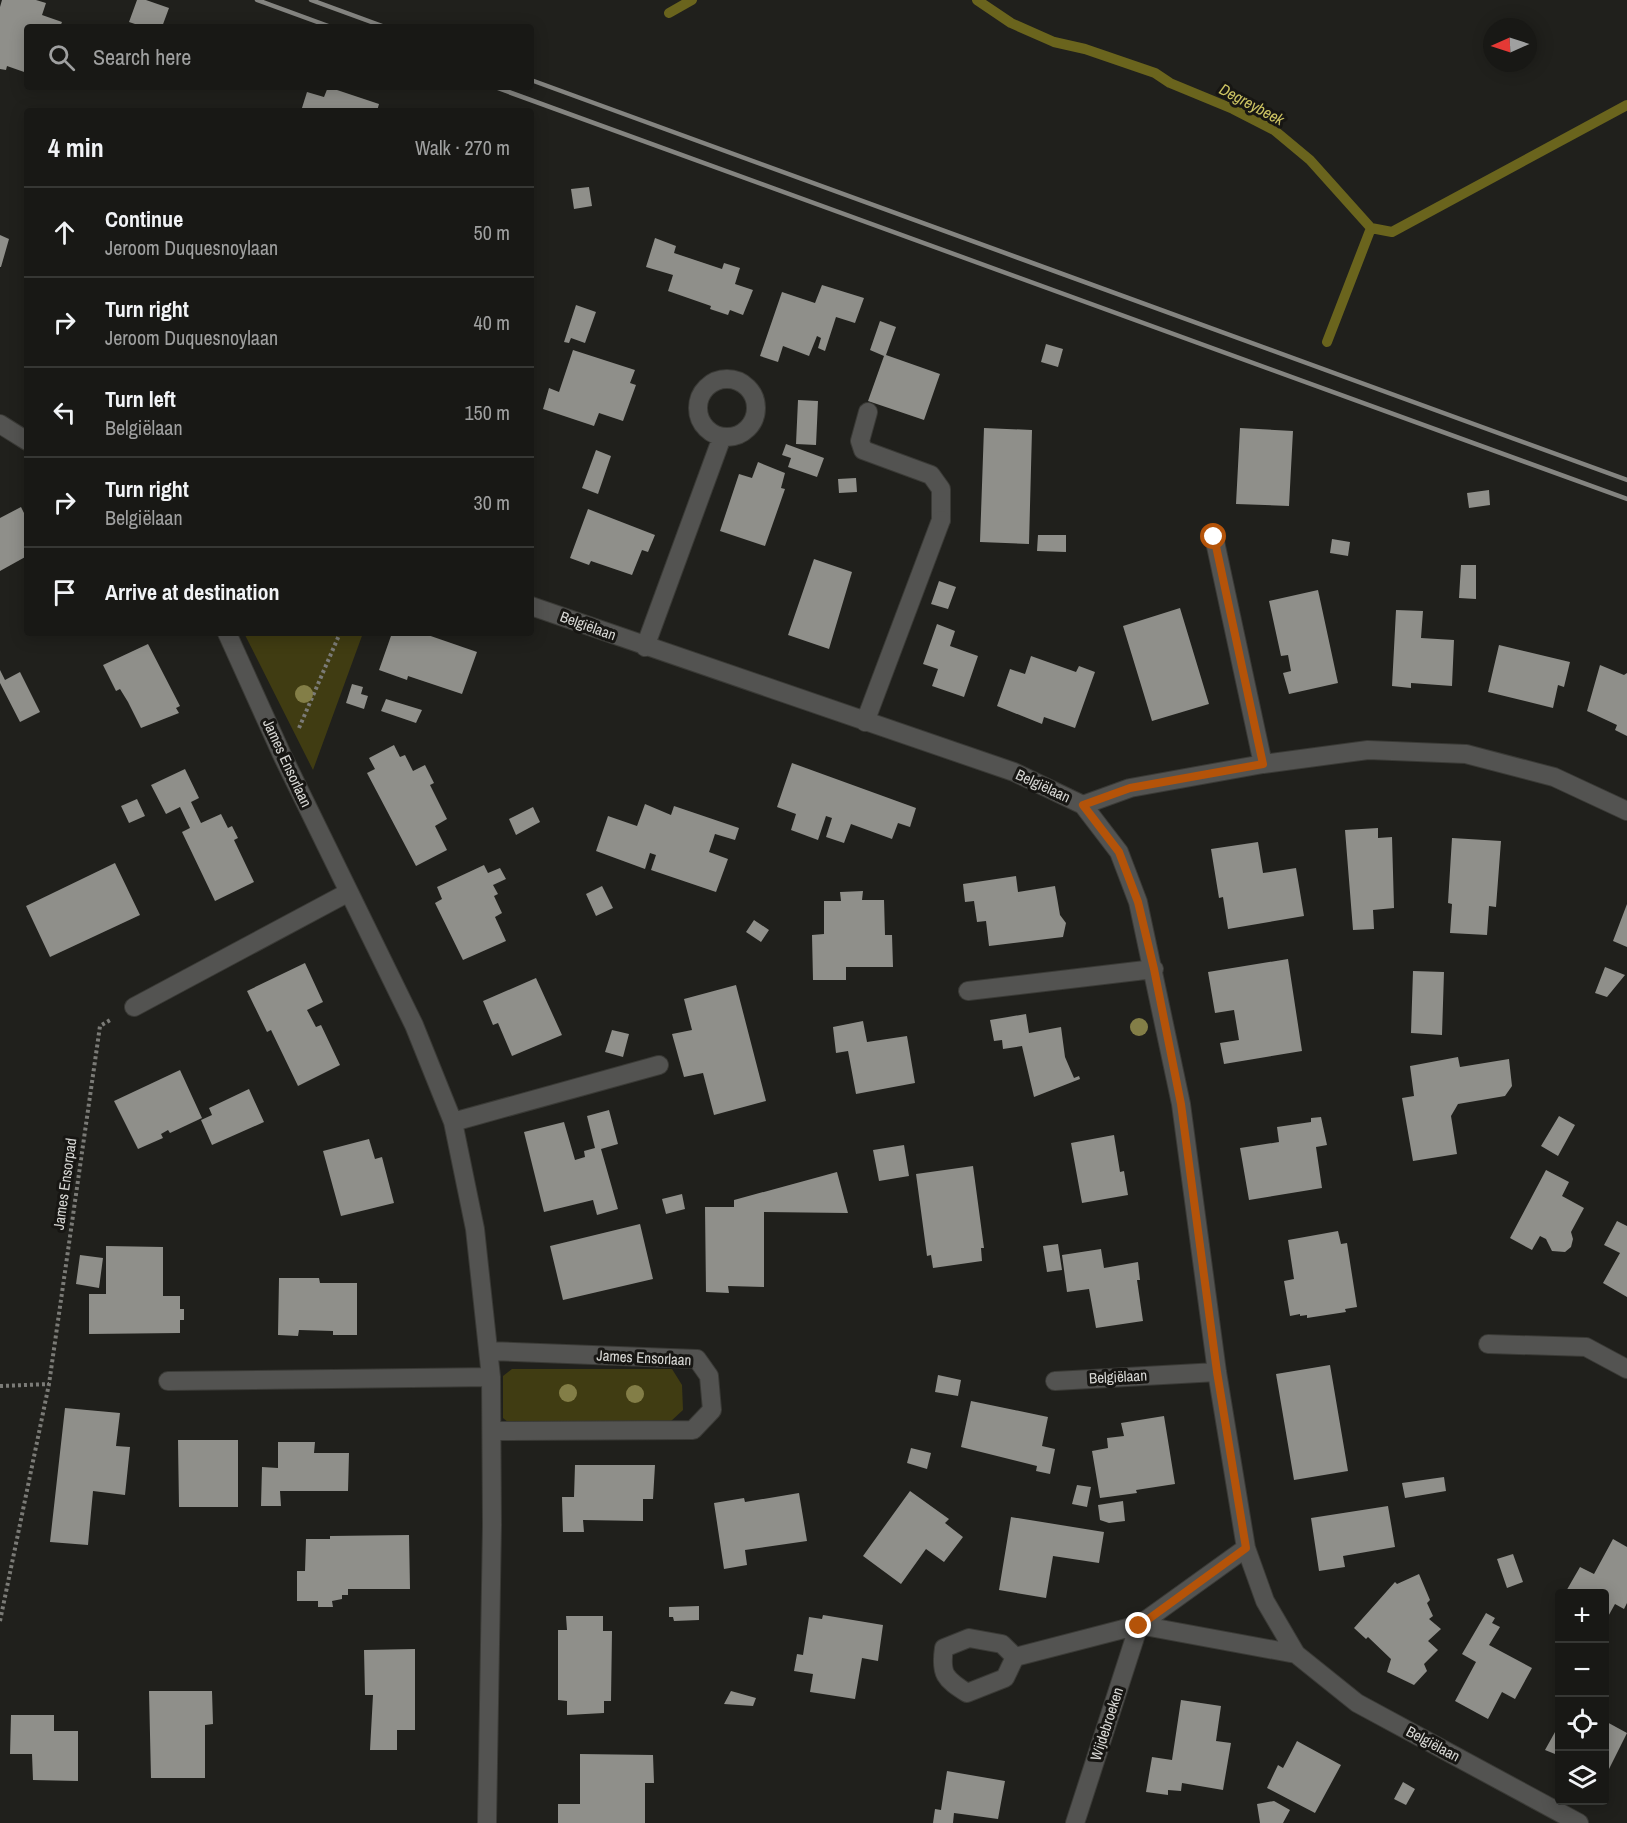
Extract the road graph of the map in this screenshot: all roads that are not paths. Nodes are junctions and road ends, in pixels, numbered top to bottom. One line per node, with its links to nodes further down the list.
1 (868, 412): 9 (street)
2 (0, 424): 4 (street)
3 (722, 436): 8 (street)
4 (24, 439)
5 (1214, 537): 10 (street)
6 (534, 607): 8 (street, Belgiëlaan)
7 (228, 636): 13 (street, James Ensorlaan)
8 (645, 647): 9 (street, Belgiëlaan)
9 (865, 722): 11 (street, Belgiëlaan)
10 (1263, 764): 11 (street); 12 (street)
11 (1083, 805): 14 (street, Belgiëlaan)
12 (1627, 811)
13 (349, 892): 16 (street); 18 (street, James Ensorlaan)
14 (1154, 969): 15 (street); 22 (street, Belgiëlaan)
15 (968, 991)
16 (134, 1007)
17 (659, 1065): 18 (street)
18 (453, 1122): 20 (street, James Ensorlaan)
19 (1488, 1344): 21 (street)
20 (489, 1351): 23 (street, James Ensorlaan); 26 (street, James Ensorlaan)
21 (1627, 1369)
22 (1217, 1372): 25 (street, Belgiëlaan); 27 (street, Belgiëlaan)
23 (491, 1377): 24 (street); 26 (street, James Ensorlaan)
24 (168, 1381)
25 (1055, 1381)
26 (492, 1431): 31 (street, James Ensorlaan)
27 (1246, 1548): 28 (street, Belgiëlaan); 29 (street, Belgiëlaan)
28 (1139, 1626): 29 (street, Belgiëlaan); 30 (street, Belgiëlaan); 32 (street, Wijdebroeken)
29 (1296, 1654): 33 (street, Belgiëlaan)
30 (1015, 1656)
31 (487, 1823)
32 (1075, 1823)
33 (1579, 1823)

